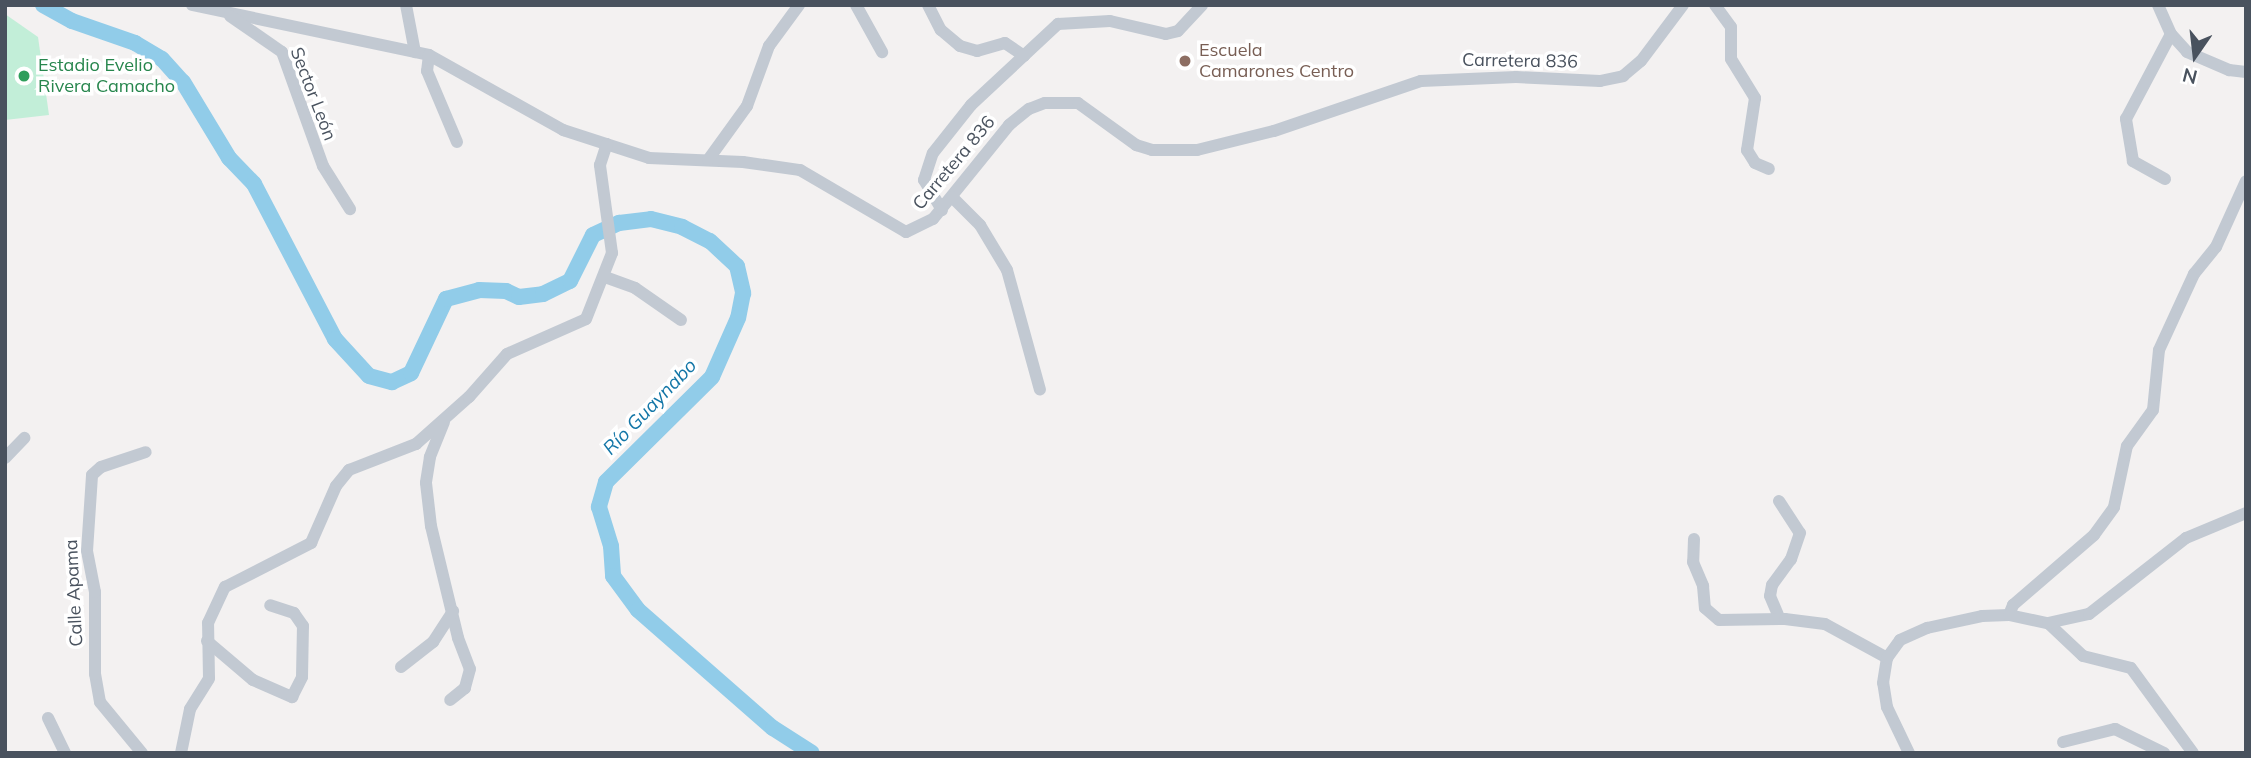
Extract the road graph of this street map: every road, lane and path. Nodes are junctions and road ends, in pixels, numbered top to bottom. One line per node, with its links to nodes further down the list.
1 (192, 5): 10 (street, Carretera 836)
2 (406, 5): 12 (street)
3 (799, 5): 19 (street)
4 (856, 5): 13 (street)
5 (928, 5): 15 (street)
6 (1202, 5): 15 (street)
7 (1683, 5): 23 (street, Carretera 836)
8 (1715, 5): 20 (street)
9 (2158, 5): 11 (street)
10 (223, 12): 12 (street, Carretera 836); 24 (street, Sector León)
11 (2171, 34): 16 (street); 21 (street)
12 (415, 52): 14 (street, Carretera 836)
13 (882, 52)
14 (429, 55): 17 (street); 18 (street, Carretera 836)
15 (1024, 55): 25 (street)
16 (2246, 72)
17 (457, 142)
18 (607, 144): 19 (street, Carretera 836); 26 (street)
19 (708, 160): 25 (street, Carretera 836)
20 (1769, 169)
21 (2165, 178)
22 (2246, 181): 38 (street)
23 (952, 197): 25 (street, Carretera 836); 28 (street)
24 (350, 209)
25 (942, 210)
26 (605, 277): 27 (street); 29 (street)
27 (681, 320)
28 (1040, 390)
29 (445, 418): 37 (street); 41 (street)
30 (24, 438): 32 (street)
31 (146, 452): 48 (street, Calle Apama)
32 (5, 458)
33 (1779, 502): 39 (street)
34 (2246, 513): 40 (street)
35 (1694, 539): 39 (street)
36 (270, 605): 41 (street)
37 (453, 611): 43 (street); 44 (street)
38 (2008, 615): 40 (street); 42 (street)
39 (1780, 619): 42 (street)
40 (2048, 623): 52 (street)
41 (207, 641): 49 (street)
42 (1887, 658): 50 (street)
43 (401, 667)
44 (450, 700)
45 (48, 718): 47 (street)
46 (2063, 742): 51 (street)
47 (65, 753)
48 (142, 753)
49 (181, 753)
50 (1909, 753)
51 (2164, 753)
52 (2193, 753)

